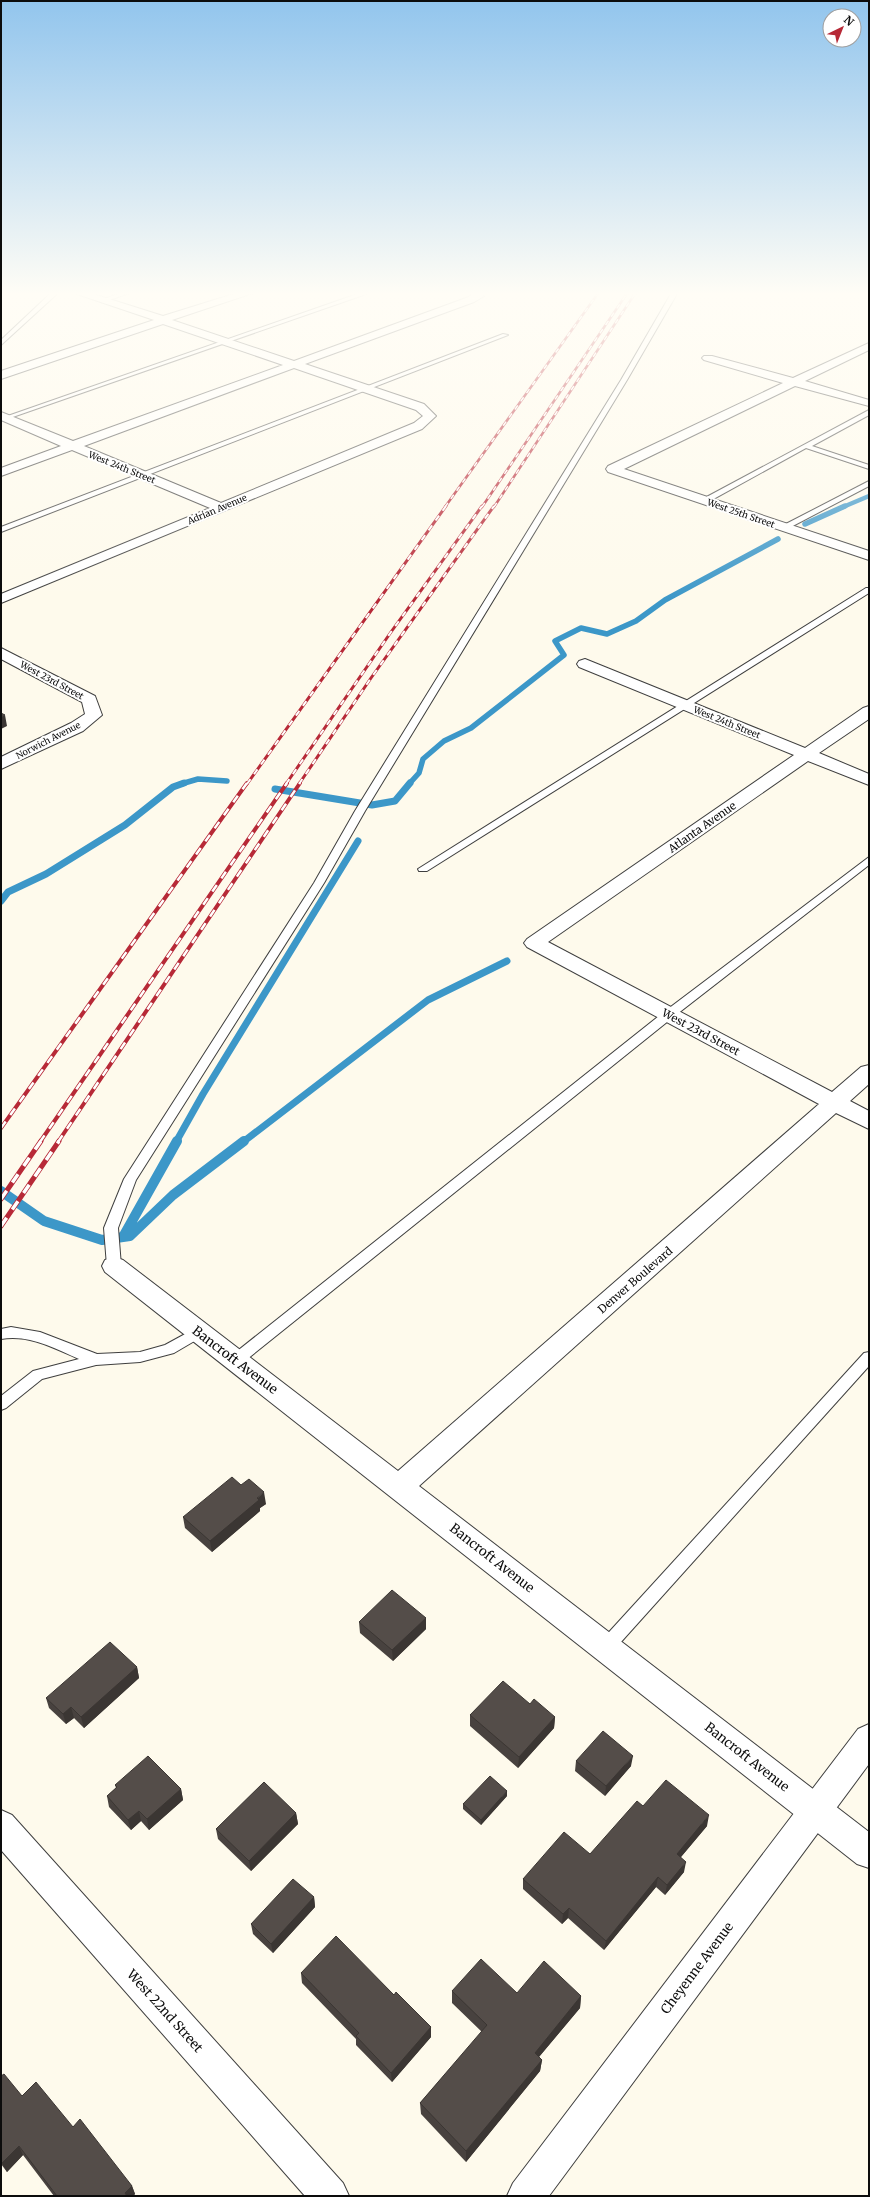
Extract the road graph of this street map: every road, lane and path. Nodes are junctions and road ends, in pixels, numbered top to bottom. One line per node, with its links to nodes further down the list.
1 (69, 395): 9 (lane)
2 (211, 395): 10 (street)
3 (352, 395): 14 (lane)
4 (383, 395): 17 (street, Adrian Avenue)
5 (615, 395): 38 (lane)
6 (765, 395): 16 (street, West 25th Street)
7 (832, 395): 8 (street)
8 (869, 406): 11 (lane)
9 (3, 417): 10 (street, West 24th Street)
10 (71, 446): 13 (street); 14 (street, West 24th Street)
11 (806, 446): 12 (lane); 16 (lane)
12 (869, 466)
13 (1, 472)
14 (142, 475): 17 (street, West 24th Street); 19 (lane)
15 (869, 483): 18 (lane)
16 (705, 500): 18 (street, West 25th Street)
17 (220, 507): 22 (street, Adrian Avenue)
18 (784, 527): 20 (street, West 25th Street)
19 (1, 530)
20 (869, 556)
21 (869, 590): 25 (lane)
22 (1, 599)
23 (1, 653): 27 (street, West 23rd Street)
24 (585, 664): 25 (street, West 24th Street)
25 (685, 705): 28 (street, West 24th Street); 32 (lane)
26 (869, 711): 28 (street, Atlanta Avenue)
27 (94, 715): 29 (street, Norwich Avenue)
28 (808, 754): 30 (street, West 24th Street); 33 (street, Atlanta Avenue)
29 (1, 764)
30 (869, 780)
31 (869, 860): 34 (lane)
32 (423, 869)
33 (534, 943): 34 (street, West 23rd Street)
34 (668, 1015): 36 (street, West 23rd Street); 43 (lane)
35 (869, 1072): 36 (street, Denver Boulevard)
36 (836, 1104): 37 (street, West 23rd Street); 45 (street, Denver Boulevard)
37 (869, 1121)
38 (114, 1266): 39 (street, Bancroft Avenue)
39 (198, 1332): 42 (lane); 43 (street, Bancroft Avenue)
40 (1, 1334): 42 (lane)
41 (869, 1357): 46 (lane)
42 (96, 1360): 44 (lane)
43 (236, 1360): 45 (street, Bancroft Avenue)
44 (1, 1404)
45 (399, 1487): 46 (street, Bancroft Avenue)
46 (606, 1647): 48 (street, Bancroft Avenue)
47 (869, 1739): 48 (street, Cheyenne Avenue)
48 (816, 1810): 50 (street, Bancroft Avenue); 52 (street, Cheyenne Avenue)
49 (1, 1826): 51 (street, West 22nd Street)
50 (869, 1852)
51 (330, 2196)
52 (526, 2196)

